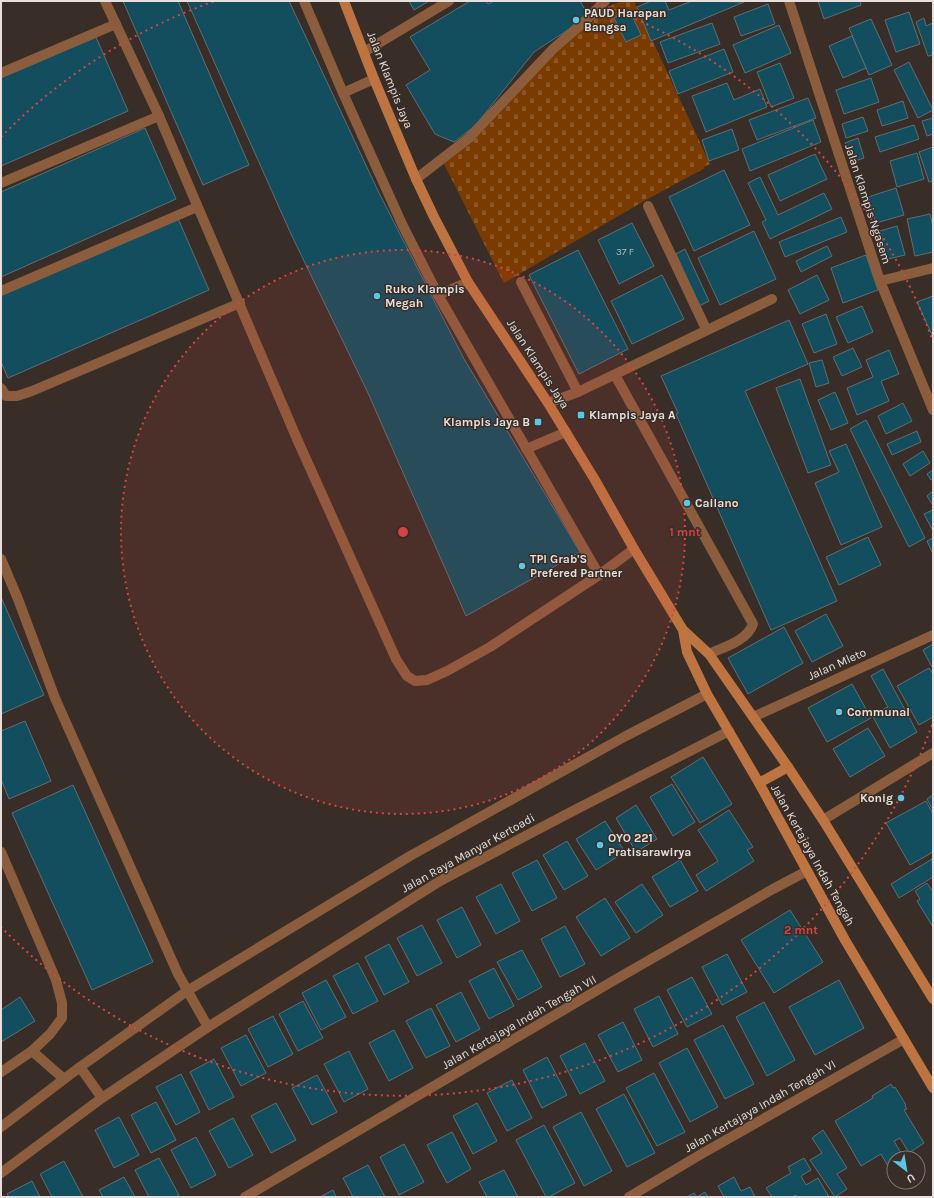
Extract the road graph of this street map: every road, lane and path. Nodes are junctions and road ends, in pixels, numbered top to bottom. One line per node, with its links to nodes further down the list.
1 (105, 1): 7 (street)
2 (304, 1): 11 (street)
3 (344, 1): 8 (main road, Jalan Klampis Jaya)
4 (449, 1): 8 (street)
5 (605, 1): 13 (street)
6 (789, 1): 18 (street, Jalan Klampis Ngasem)
7 (116, 24): 9 (street); 12 (street)
8 (364, 52): 10 (main road, Jalan Klampis Jaya)
9 (1, 73)
10 (374, 79): 11 (street); 13 (main road, Jalan Klampis Jaya)
11 (343, 93): 22 (street)
12 (159, 116): 14 (street); 16 (street)
13 (416, 179): 19 (main road, Jalan Klampis Jaya)
14 (1, 183)
15 (648, 206): 25 (street)
16 (197, 207): 21 (street); 24 (street)
17 (933, 268): 18 (street)
18 (880, 281): 30 (street, Jalan Klampis Ngasem)
19 (468, 282): 22 (street); 29 (main road, Jalan Klampis Jaya)
20 (521, 282): 28 (street)
21 (1, 292)
22 (438, 295): 32 (street)
23 (772, 299): 25 (street)
24 (240, 303): 27 (street); 35 (street)
25 (706, 329): 26 (street)
26 (614, 375): 28 (street); 38 (street)
27 (1, 388)
28 (578, 392): 29 (street)
29 (548, 403): 31 (main road, Jalan Klampis Jaya)
30 (933, 410)
31 (566, 432): 32 (street); 33 (main road, Jalan Klampis Jaya)
32 (526, 449): 35 (street)
33 (634, 549): 35 (street); 36 (main road, Jalan Klampis Jaya)
34 (1, 559): 48 (street)
35 (599, 575)
36 (683, 630): 38 (main road, Jalan Klampis Jaya); 39 (main road, Jalan Kertajaya Indah Tengah)
37 (933, 635): 40 (street, Jalan Mleto)
38 (709, 654): 40 (main road, Jalan Klampis Jaya)
39 (707, 694): 41 (main road, Jalan Kertajaya Indah Tengah); 48 (street, Jalan Raya Manyar Kertoadi)
40 (750, 712): 43 (main road, Jalan Kertajaya Indah Tengah)
41 (729, 731): 44 (main road, Jalan Kertajaya Indah Tengah); 50 (street, Jalan Raya Manyar Kertoadi)
42 (933, 753): 45 (street)
43 (788, 767): 44 (main road); 45 (main road, Jalan Kertajaya Indah Tengah)
44 (759, 783): 47 (main road, Jalan Kertajaya Indah Tengah)
45 (823, 820): 49 (main road, Jalan Kertajaya Indah Tengah)
46 (1, 852): 52 (street)
47 (807, 871): 51 (main road, Jalan Kertajaya Indah Tengah); 60 (street, Jalan Kertajaya Indah Tengah VII)
48 (187, 991): 50 (street); 53 (street, Jalan Raya Manyar Kertoadi)
49 (933, 999)
50 (205, 1023): 57 (street, Jalan Raya Manyar Kertoadi)
51 (904, 1039): 56 (main road, Jalan Kertajaya Indah Tengah); 61 (street, Jalan Kertajaya Indah Tengah VI)
52 (32, 1051): 54 (street); 55 (street)
53 (80, 1067): 55 (street, Jalan Raya Manyar Kertoadi); 57 (street)
54 (1, 1072)
55 (64, 1079): 58 (street, Jalan Raya Manyar Kertoadi)
56 (933, 1088)
57 (99, 1094): 59 (street, Jalan Raya Manyar Kertoadi)
58 (1, 1127)
59 (1, 1174)
60 (245, 1197)
61 (629, 1197)

